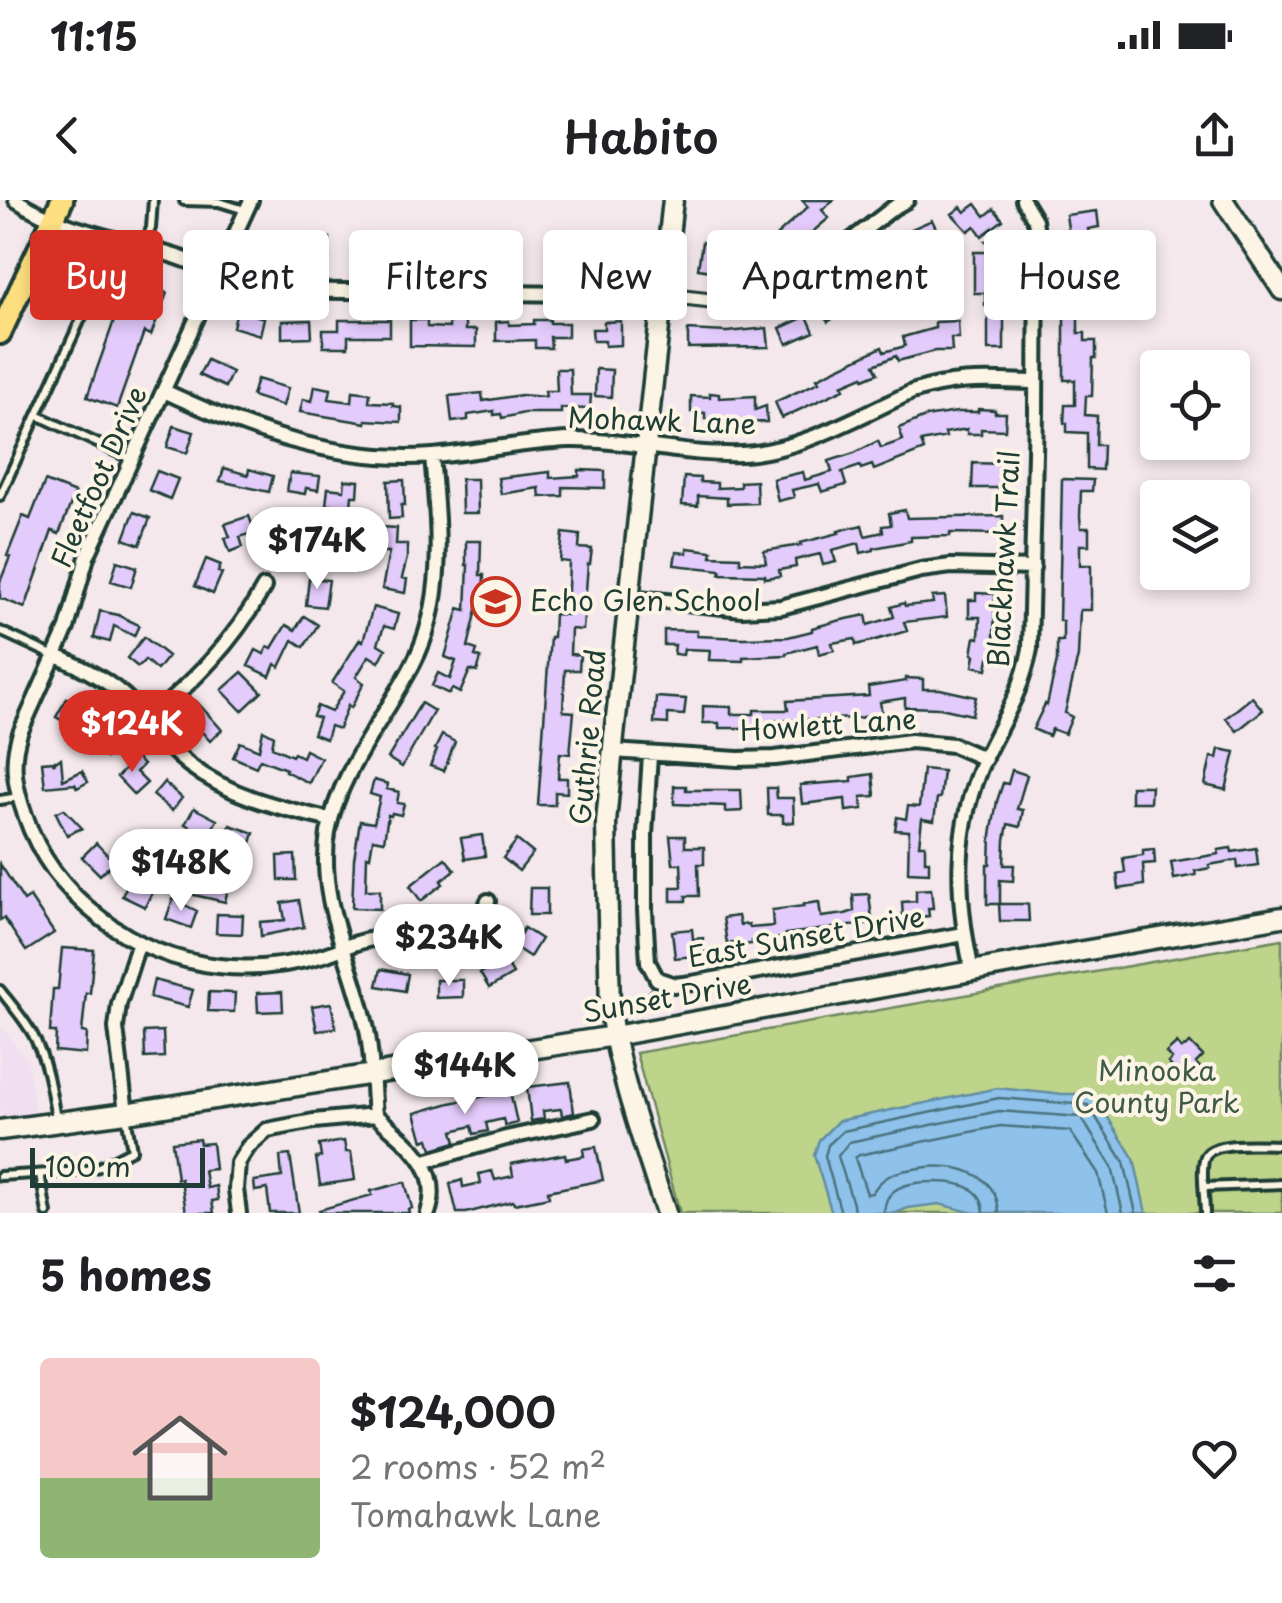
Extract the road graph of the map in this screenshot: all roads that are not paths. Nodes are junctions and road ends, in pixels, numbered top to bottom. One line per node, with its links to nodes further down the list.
1 (16, 200): 9 (street)
2 (153, 200): 11 (lane)
3 (673, 200): 13 (street, Guthrie Road)
4 (907, 200): 17 (street)
5 (1022, 200): 22 (street, Blackhawk Trail)
6 (1224, 200): 14 (street)
7 (184, 201): 8 (lane)
8 (248, 205): 12 (street, Fleetfoot Drive)
9 (58, 210): 10 (street); 21 (main road)
10 (95, 230)
11 (150, 230)
12 (236, 230)
13 (670, 230)
14 (1282, 290)
15 (329, 292): 16 (street)
16 (543, 294)
17 (687, 298)
18 (81, 320): 24 (lane)
19 (196, 320): 23 (street, Fleetfoot Drive)
20 (659, 320): 25 (street, Guthrie Road)
21 (0, 333)
22 (1036, 382): 25 (street, Mohawk Lane); 29 (street, Blackhawk Trail)
23 (164, 391): 26 (street, Mohawk Lane); 27 (street, Fleetfoot Drive)
24 (37, 415): 27 (lane); 28 (lane)
25 (645, 446): 26 (street, Mohawk Lane); 31 (street, Guthrie Road)
26 (432, 456): 40 (street)
27 (132, 459): 33 (street, Fleetfoot Drive)
28 (0, 496)
29 (1033, 568): 31 (street); 37 (street, Blackhawk Trail)
30 (264, 587): 34 (street)
31 (629, 597): 35 (street, Guthrie Road)
32 (0, 631): 33 (lane)
33 (54, 655): 34 (street); 38 (street, Fleetfoot Drive)
34 (148, 720): 40 (street)
35 (612, 751): 36 (street, Howlett Lane); 48 (street, Guthrie Road)
36 (650, 755): 37 (street, Howlett Lane); 43 (street, East Sunset Drive)
37 (984, 759): 43 (street, Blackhawk Trail)
38 (19, 797): 39 (lane); 44 (street, Fleetfoot Drive)
39 (0, 800)
40 (332, 820): 45 (street)
41 (488, 902): 45 (street, Fleetfoot Drive)
42 (1282, 918): 46 (street, Sunset Drive)
43 (964, 934): 46 (street, Blackhawk Trail)
44 (139, 942): 45 (street, Fleetfoot Drive); 50 (street)
45 (342, 948): 49 (street)
46 (972, 970): 48 (street, Sunset Drive)
47 (0, 990): 53 (lane)
48 (614, 1036): 49 (street, Sunset Drive); 64 (street, Guthrie Road)
49 (374, 1074): 50 (street, Sunset Drive); 51 (street)
50 (126, 1113): 53 (street, Sunset Drive); 57 (lane)
51 (375, 1115): 56 (street); 62 (street)
52 (594, 1119): 56 (street)
53 (56, 1122): 54 (street, Sunset Drive)
54 (0, 1130)
55 (1282, 1144): 60 (lane)
56 (425, 1161): 63 (street)
57 (40, 1174): 58 (lane); 61 (lane)
58 (0, 1176)
59 (1282, 1184): 60 (lane)
60 (1204, 1187): 65 (lane)
61 (48, 1213)
62 (239, 1213)
63 (428, 1213)
64 (666, 1213)
65 (1205, 1213)

